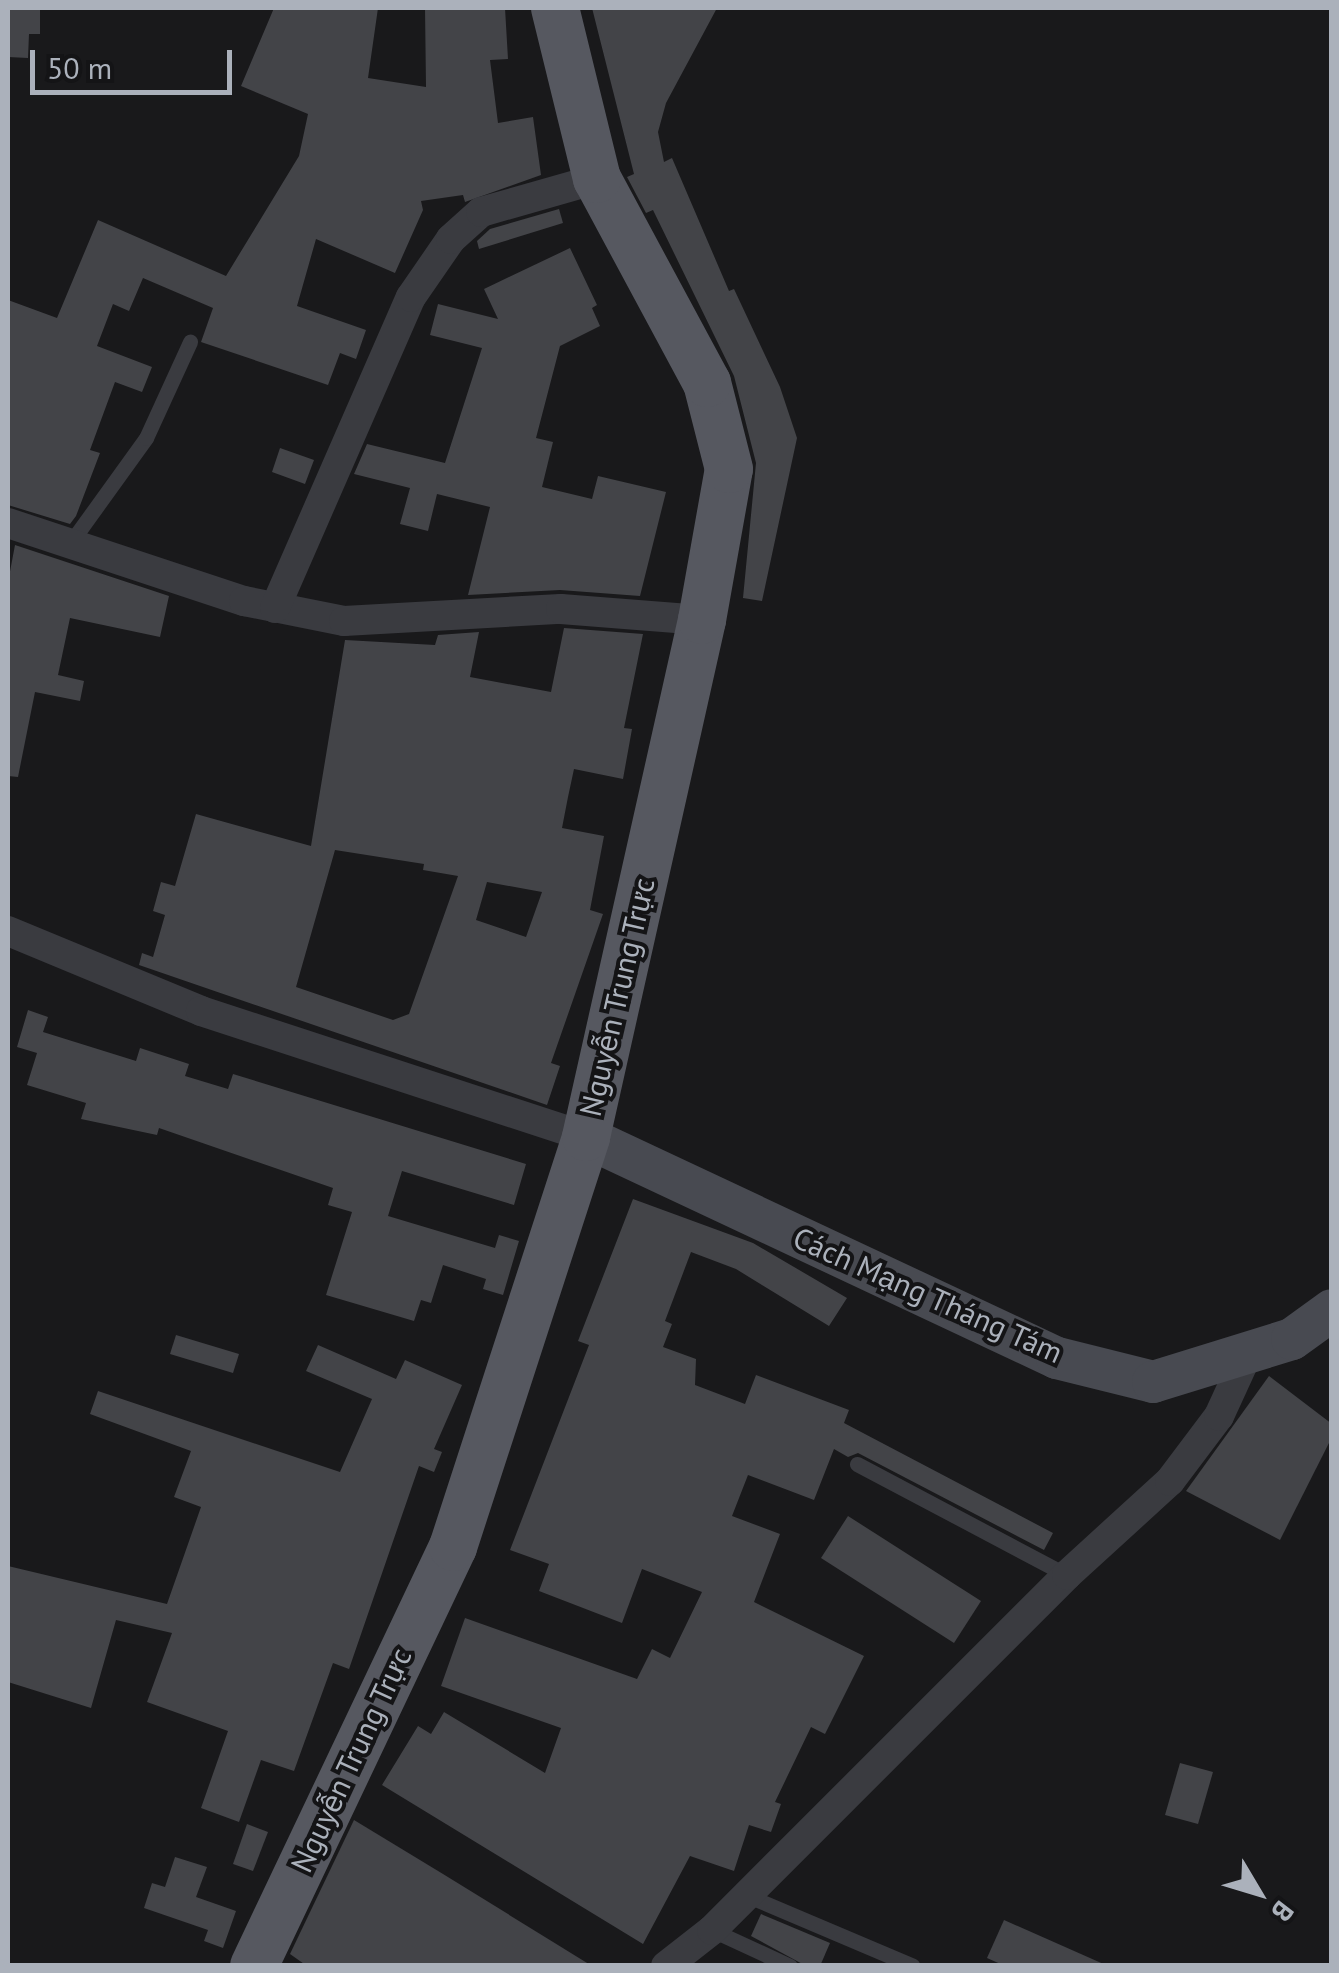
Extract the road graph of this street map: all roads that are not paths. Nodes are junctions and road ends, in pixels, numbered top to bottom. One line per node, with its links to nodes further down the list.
1 (554, 8): 2 (main road, Nguyễn Trung Trực)
2 (597, 180): 6 (street); 7 (main road, Nguyễn Trung Trực)
3 (190, 342): 5 (lane)
4 (8, 523): 5 (street)
5 (70, 542): 6 (street)
6 (275, 608): 7 (street)
7 (702, 620): 9 (main road, Nguyễn Trung Trực)
8 (8, 931): 9 (street)
9 (586, 1137): 11 (street, Cách Mạng Tháng Tám); 16 (main road, Nguyễn Trung Trực)
10 (1332, 1310): 11 (street, Cách Mạng Tháng Tám)
11 (1246, 1357): 13 (street)
12 (857, 1464): 13 (lane)
13 (1067, 1574): 14 (street)
14 (746, 1895): 15 (street); 19 (lane)
15 (712, 1930): 17 (street); 18 (lane)
16 (254, 1966)
17 (666, 1966)
18 (790, 1966)
19 (913, 1966)

